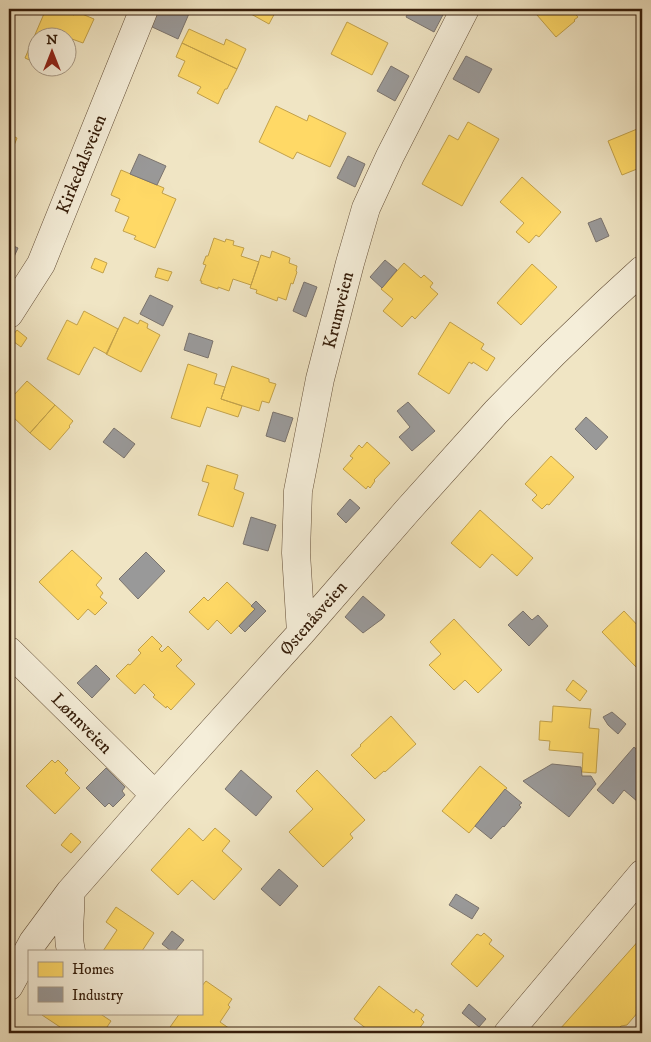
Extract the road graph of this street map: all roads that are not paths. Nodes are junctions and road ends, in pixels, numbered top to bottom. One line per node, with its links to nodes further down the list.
1 (144, 9): 4 (street, Kirkedalsveien)
2 (465, 9): 5 (street, Krumveien)
3 (642, 270): 5 (street, Østenåsveien)
4 (9, 314)
5 (301, 633): 7 (street, Østenåsveien)
6 (9, 652): 7 (street, Lønnveien)
7 (155, 796): 9 (street, Østenåsveien)
8 (642, 874): 14 (street)
9 (70, 892): 10 (street, Østenåsveien); 11 (street)
10 (29, 950)
11 (71, 950)
12 (28, 953): 13 (street, Østenåsveien)
13 (9, 986)
14 (508, 1033)

